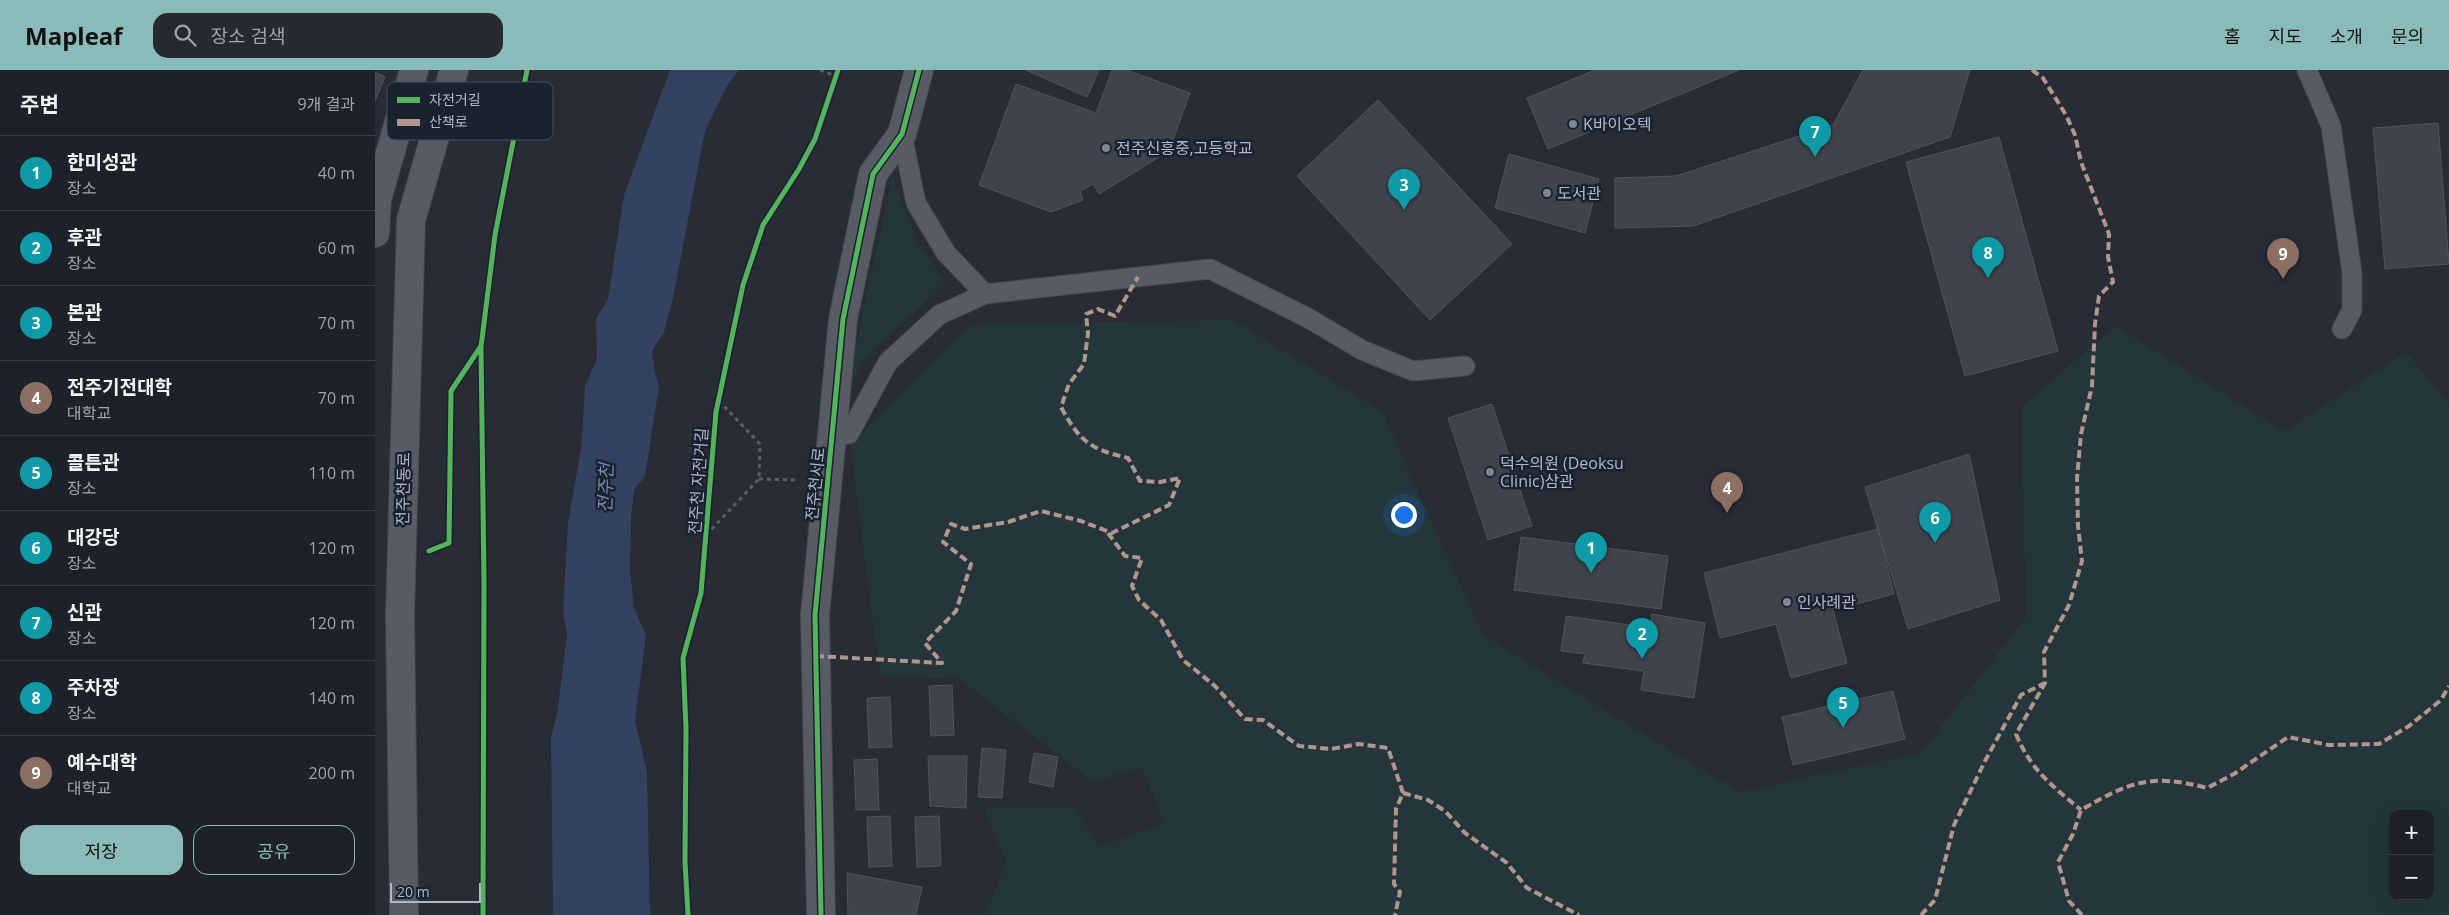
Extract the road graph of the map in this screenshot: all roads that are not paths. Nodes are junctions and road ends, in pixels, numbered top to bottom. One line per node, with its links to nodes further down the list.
1 (919, 70): 3 (street, 전주천서로)
2 (2307, 70): 8 (lane)
3 (902, 134): 7 (lane); 10 (street, 전주천서로)
4 (394, 140): 6 (street)
5 (434, 140): 11 (street, 전주천동로)
6 (375, 233)
7 (985, 294): 9 (lane); 10 (lane)
8 (2342, 329)
9 (1465, 366)
10 (832, 436): 12 (street, 전주천서로)
11 (404, 915)
12 (821, 915)

